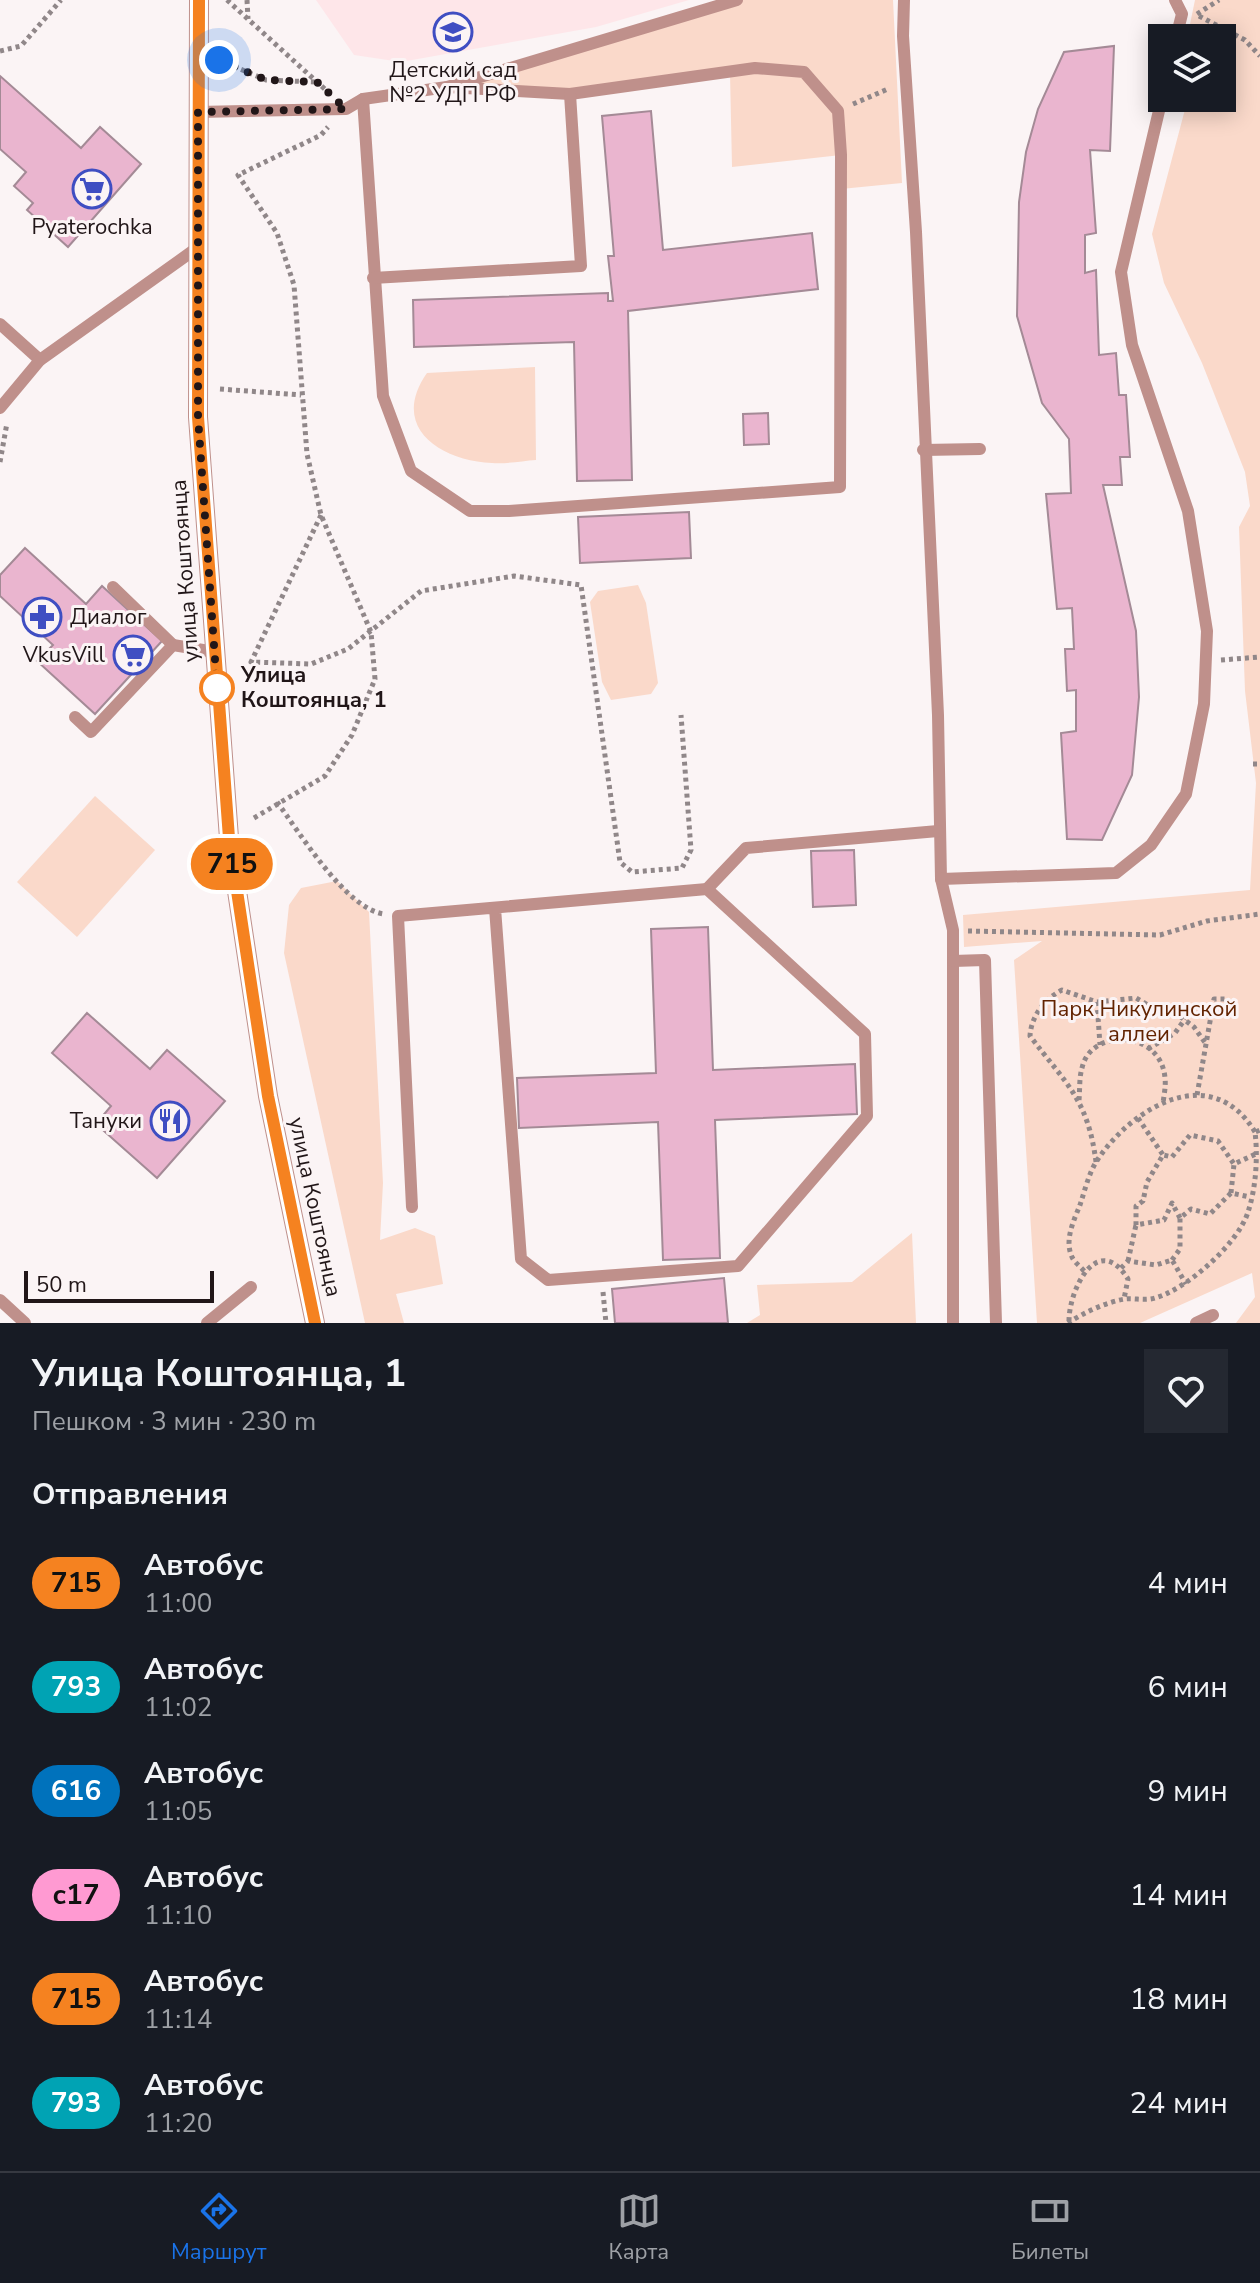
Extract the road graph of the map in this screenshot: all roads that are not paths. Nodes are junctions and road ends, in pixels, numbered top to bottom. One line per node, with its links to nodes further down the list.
1 (199, 0): 9 (street, улица Коштоянца)
2 (737, 0): 6 (lane)
3 (904, 0): 17 (lane)
4 (1175, 0): 5 (lane)
5 (1180, 24)
6 (447, 87): 7 (lane); 8 (lane)
7 (570, 94): 12 (lane); 12 (lane)
8 (363, 99): 9 (lane); 12 (lane)
9 (198, 112): 11 (street, улица Коштоянца)
10 (1159, 112): 23 (lane)
11 (197, 248): 14 (lane); 20 (street, улица Коштоянца)
12 (373, 278)
13 (0, 324): 14 (lane)
14 (40, 360): 15 (lane)
15 (0, 408)
16 (980, 449): 17 (lane)
17 (923, 450): 22 (lane)
18 (113, 587): 19 (lane)
19 (173, 645): 20 (lane); 21 (lane)
20 (215, 652): 33 (street, улица Коштоянца)
21 (75, 717)
22 (938, 831): 23 (lane); 24 (lane)
23 (941, 879): 26 (lane)
24 (707, 889): 25 (lane); 25 (lane)
25 (495, 908): 27 (lane)
26 (953, 961): 34 (lane); 35 (lane)
27 (412, 1207)
28 (251, 1287): 32 (lane)
29 (0, 1300): 31 (lane)
30 (1213, 1315): 36 (lane)
31 (25, 1323)
32 (207, 1323)
33 (315, 1323)
34 (953, 1323)
35 (996, 1323)
36 (1196, 1323)

